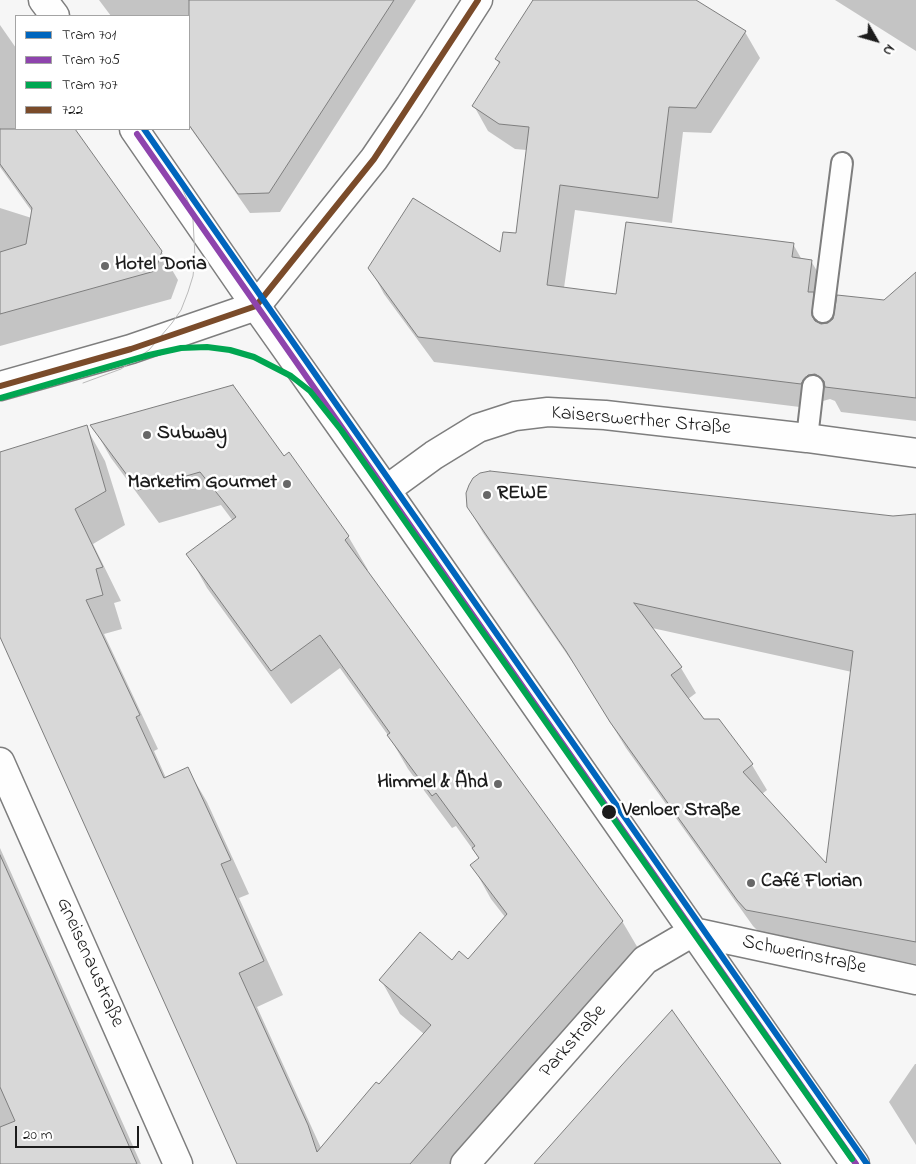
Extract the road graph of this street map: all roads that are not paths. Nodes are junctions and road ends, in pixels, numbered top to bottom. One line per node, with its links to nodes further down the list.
1 (43, 0): 3 (street)
2 (478, 0): 6 (street)
3 (54, 15)
4 (135, 130): 6 (street)
5 (842, 163): 7 (lane)
6 (256, 306): 8 (street); 12 (street)
7 (823, 312)
8 (0, 386)
9 (813, 386): 10 (lane)
10 (807, 438): 11 (street, Kaiserswerther Straße); 12 (street, Kaiserswerther Straße)
11 (916, 453)
12 (386, 490): 14 (street)
13 (0, 762): 16 (street, Gneisenaustraße)
14 (693, 932): 15 (street, Schwerinstraße); 17 (street, Parkstraße); 18 (street)
15 (916, 980)
16 (178, 1164)
17 (465, 1164)
18 (855, 1164)

